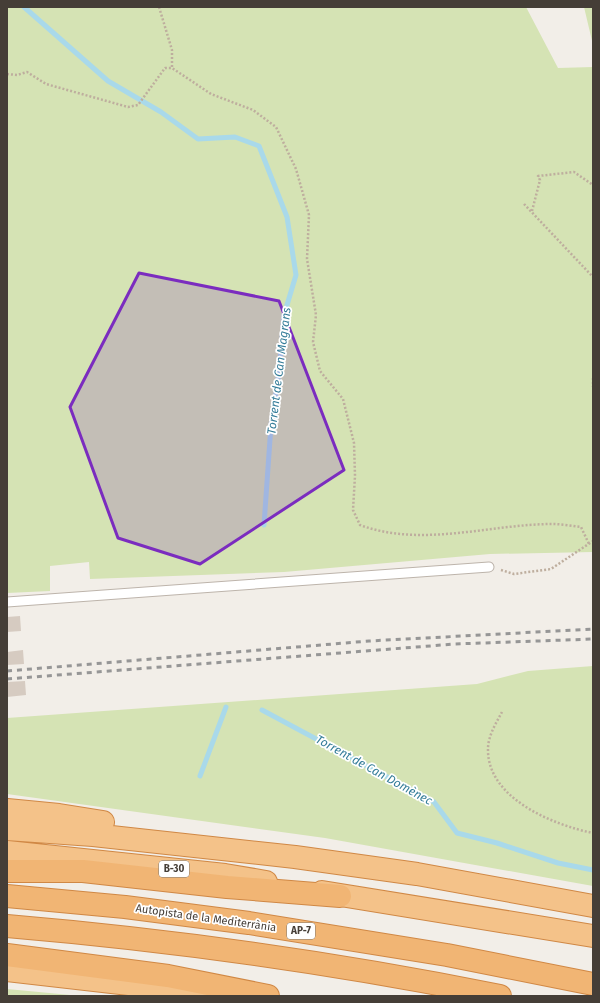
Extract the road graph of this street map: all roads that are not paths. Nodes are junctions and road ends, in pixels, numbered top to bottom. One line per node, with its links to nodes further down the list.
1 (489, 567): 2 (lane)
2 (7, 602)
3 (7, 810): 6 (highway)
4 (7, 829): 6 (highway)
5 (7, 852): 9 (highway, B-30)
6 (295, 857): 10 (highway)
7 (7, 871): 9 (highway)
8 (7, 896): 15 (highway, Autopista de la Mediterrània / AP-7)
9 (340, 896): 12 (highway, B-30)
10 (593, 906)
11 (7, 926): 18 (highway)
12 (593, 936)
13 (7, 955): 17 (highway)
14 (7, 970): 16 (highway)
15 (593, 984)
16 (233, 996)
17 (268, 996)
18 (500, 996)

